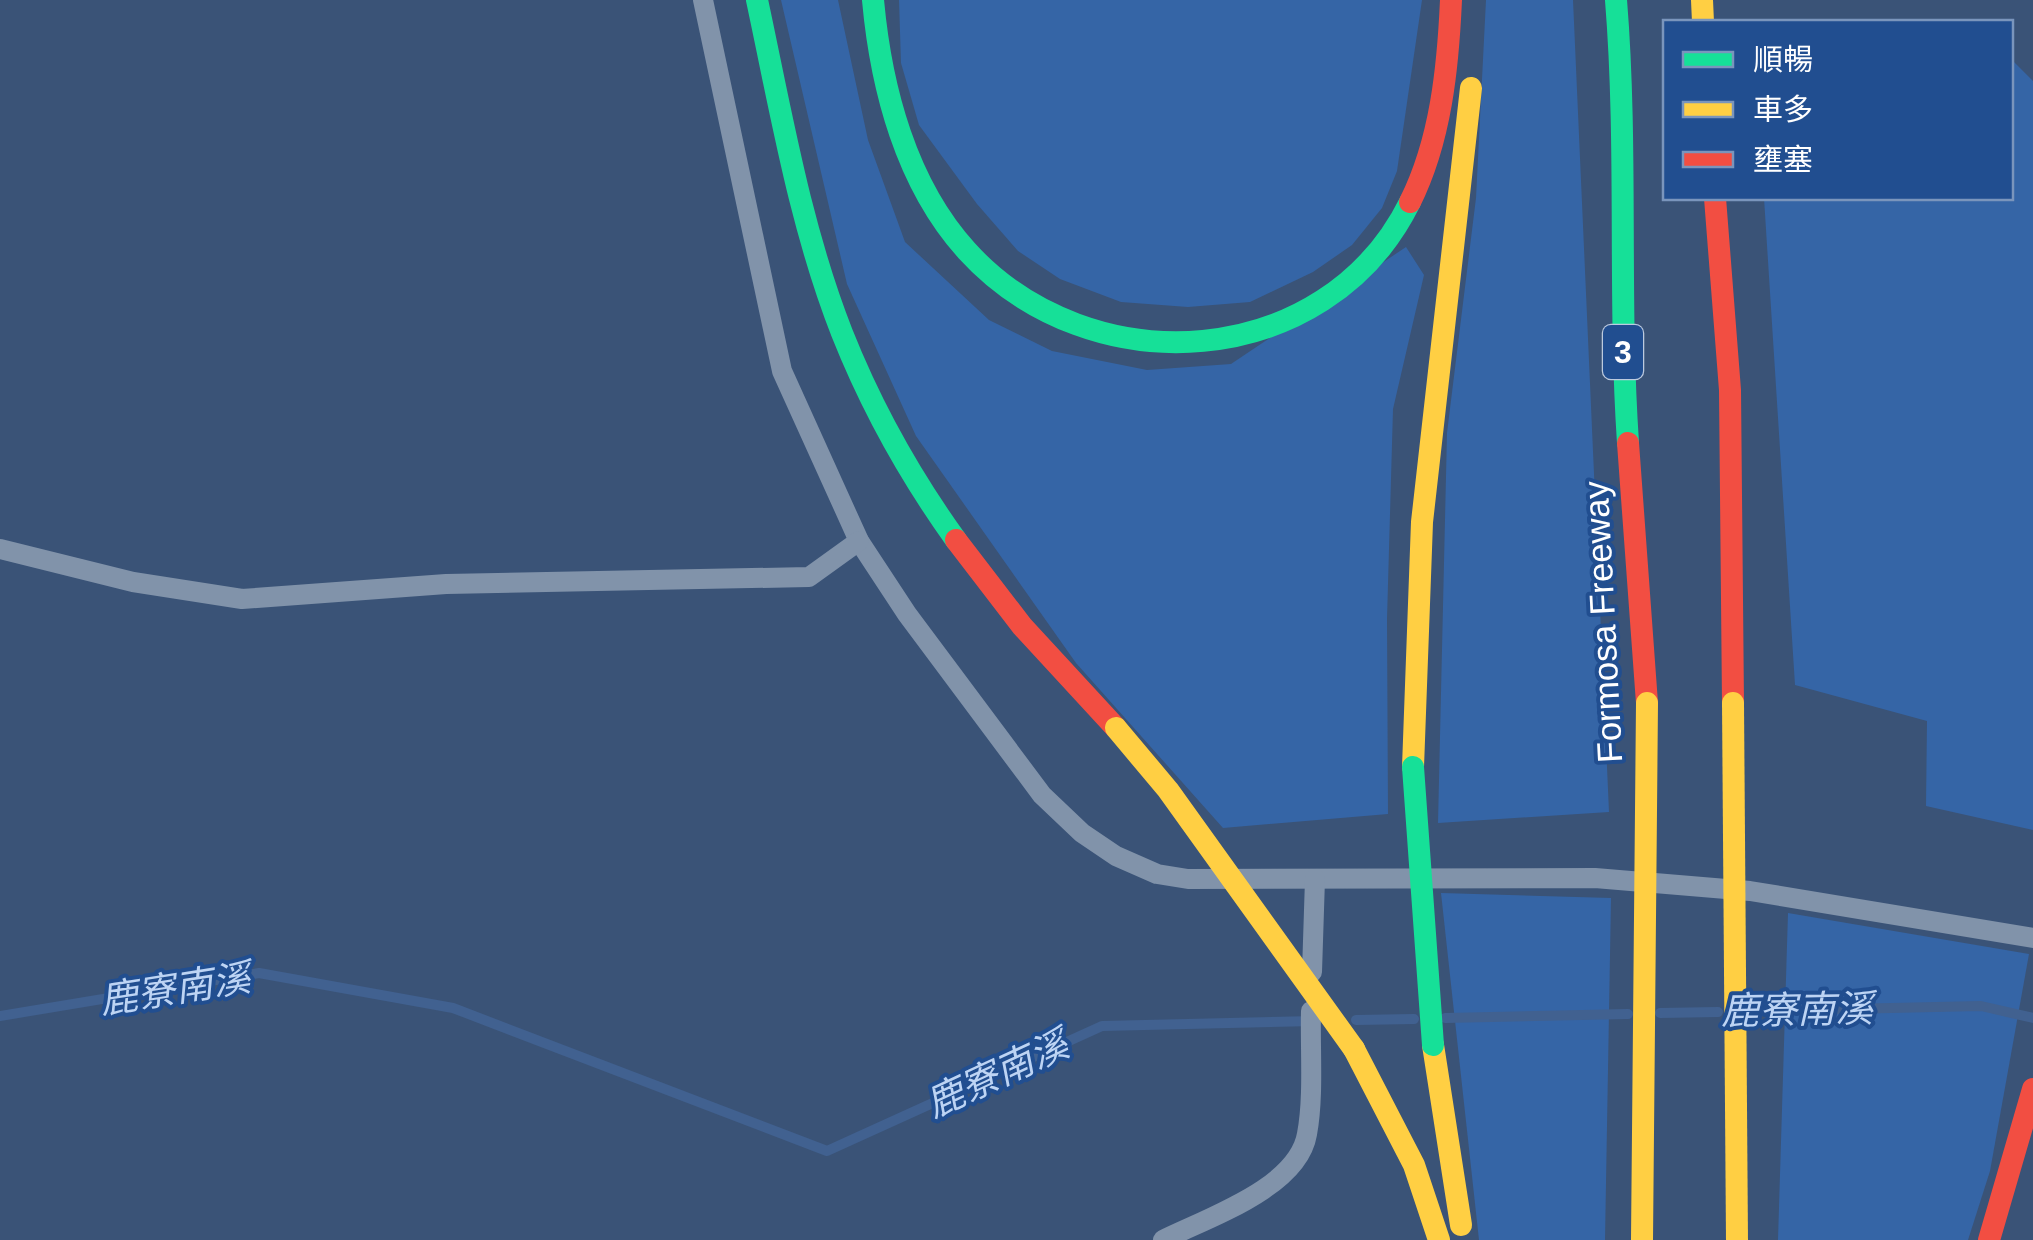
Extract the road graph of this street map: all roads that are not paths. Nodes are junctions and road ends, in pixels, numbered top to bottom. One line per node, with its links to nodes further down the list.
1 (704, 0): 8 (lane)
2 (757, 0): 14 (highway, bridge)
3 (873, 0): 4 (highway)
4 (1451, 0)
5 (1616, 0): 16 (highway, Formosa Freeway / 3, bridge)
6 (1472, 65): 15 (highway, bridge)
7 (1715, 200): 17 (highway, bridge)
8 (860, 541): 9 (lane); 10 (lane)
9 (0, 549)
10 (1315, 879): 11 (lane); 13 (lane)
11 (2033, 938)
12 (2033, 1089): 18 (highway)
13 (1163, 1240)
14 (1440, 1240)
15 (1463, 1240)
16 (1642, 1240)
17 (1737, 1240)
18 (1989, 1240)

